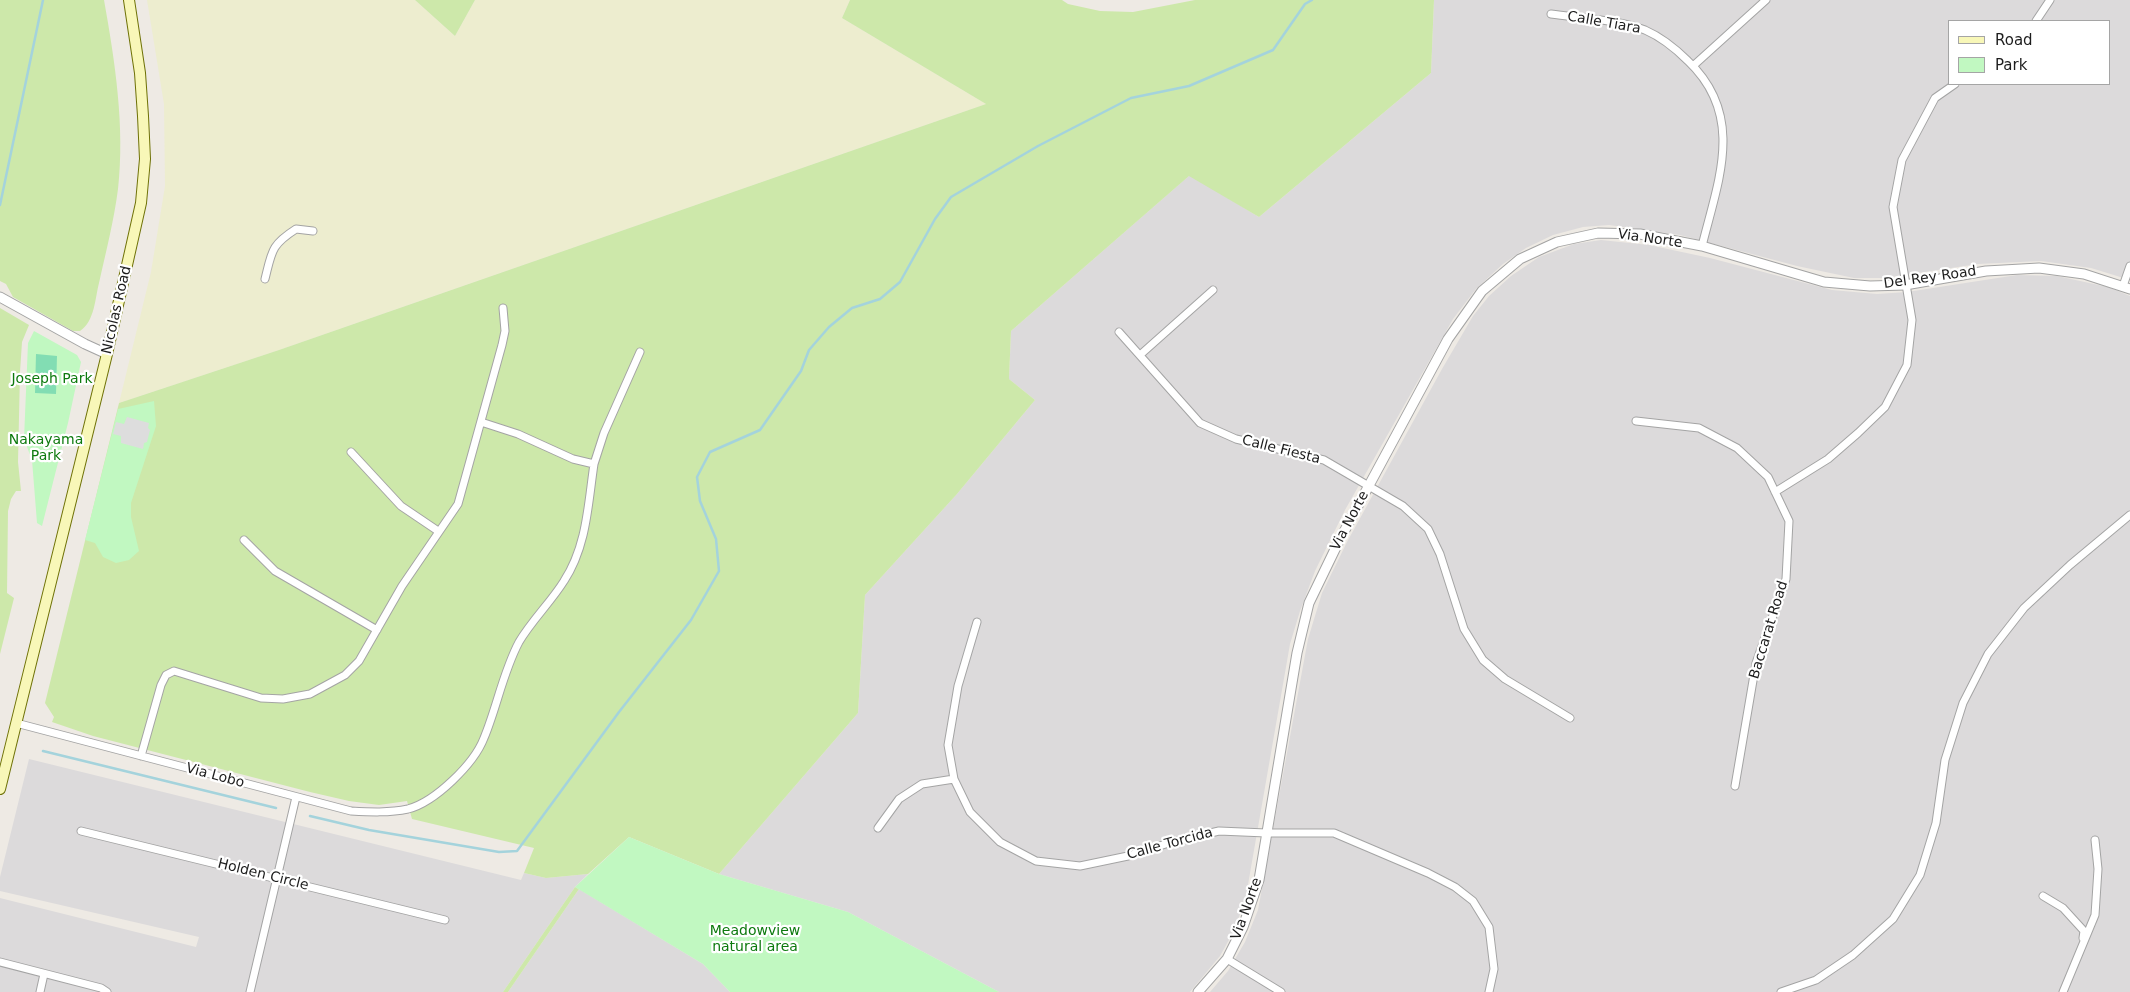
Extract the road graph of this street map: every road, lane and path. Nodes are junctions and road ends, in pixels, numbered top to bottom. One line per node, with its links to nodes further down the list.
1 (129, 0): 19 (main road, Nicolas Road)
2 (1766, 0): 6 (street)
3 (2050, 0): 5 (street)
4 (1551, 14): 6 (street, Calle Tiara)
5 (2037, 20)
6 (1693, 66): 9 (street, Calle Tiara)
7 (1954, 85): 12 (street)
8 (313, 232): 11 (street)
9 (1702, 246): 12 (street, Del Rey Road); 25 (street, Via Norte)
10 (2130, 266): 13 (street)
11 (265, 278)
12 (1905, 285): 13 (street, Del Rey Road); 26 (street)
13 (2126, 288)
14 (1213, 290): 20 (street)
15 (1, 298): 19 (street)
16 (503, 308): 21 (street)
17 (1119, 332): 20 (street, Calle Fiesta)
18 (640, 352): 24 (street)
19 (107, 354): 33 (main road, Nicolas Road)
20 (1140, 355): 25 (street, Calle Fiesta)
21 (481, 422): 24 (street); 28 (street)
22 (1636, 422): 26 (street, Baccarat Road)
23 (351, 452): 28 (street)
24 (594, 464): 38 (street, Via Lobo)
25 (1369, 486): 32 (street, Calle Fiesta); 41 (street, Via Norte)
26 (1775, 492): 36 (street, Baccarat Road)
27 (2129, 517): 56 (street)
28 (438, 531): 31 (street)
29 (244, 540): 31 (street)
30 (977, 622): 35 (street, Calle Torcida)
31 (377, 630): 34 (street)
32 (1570, 718)
33 (16, 723): 34 (street, Via Lobo); 37 (main road, Nicolas Road)
34 (141, 756): 38 (street, Via Lobo)
35 (954, 779): 39 (street); 41 (street, Calle Torcida)
36 (1736, 786)
37 (0, 789)
38 (296, 797): 43 (street)
39 (878, 828)
40 (80, 831): 43 (street, Holden Circle)
41 (1266, 834): 47 (street, Via Norte); 55 (street, Calle Torcida)
42 (2095, 840): 46 (street)
43 (277, 879): 45 (street, Holden Circle); 52 (street)
44 (2043, 896): 46 (street)
45 (445, 920)
46 (2082, 946): 57 (street)
47 (1227, 959): 53 (street, Via Norte); 54 (street)
48 (0, 962): 49 (street)
49 (44, 974): 50 (street); 51 (street)
50 (40, 992)
51 (107, 992)
52 (250, 992)
53 (1198, 992)
54 (1281, 992)
55 (1489, 992)
56 (1781, 992)
57 (2063, 992)

